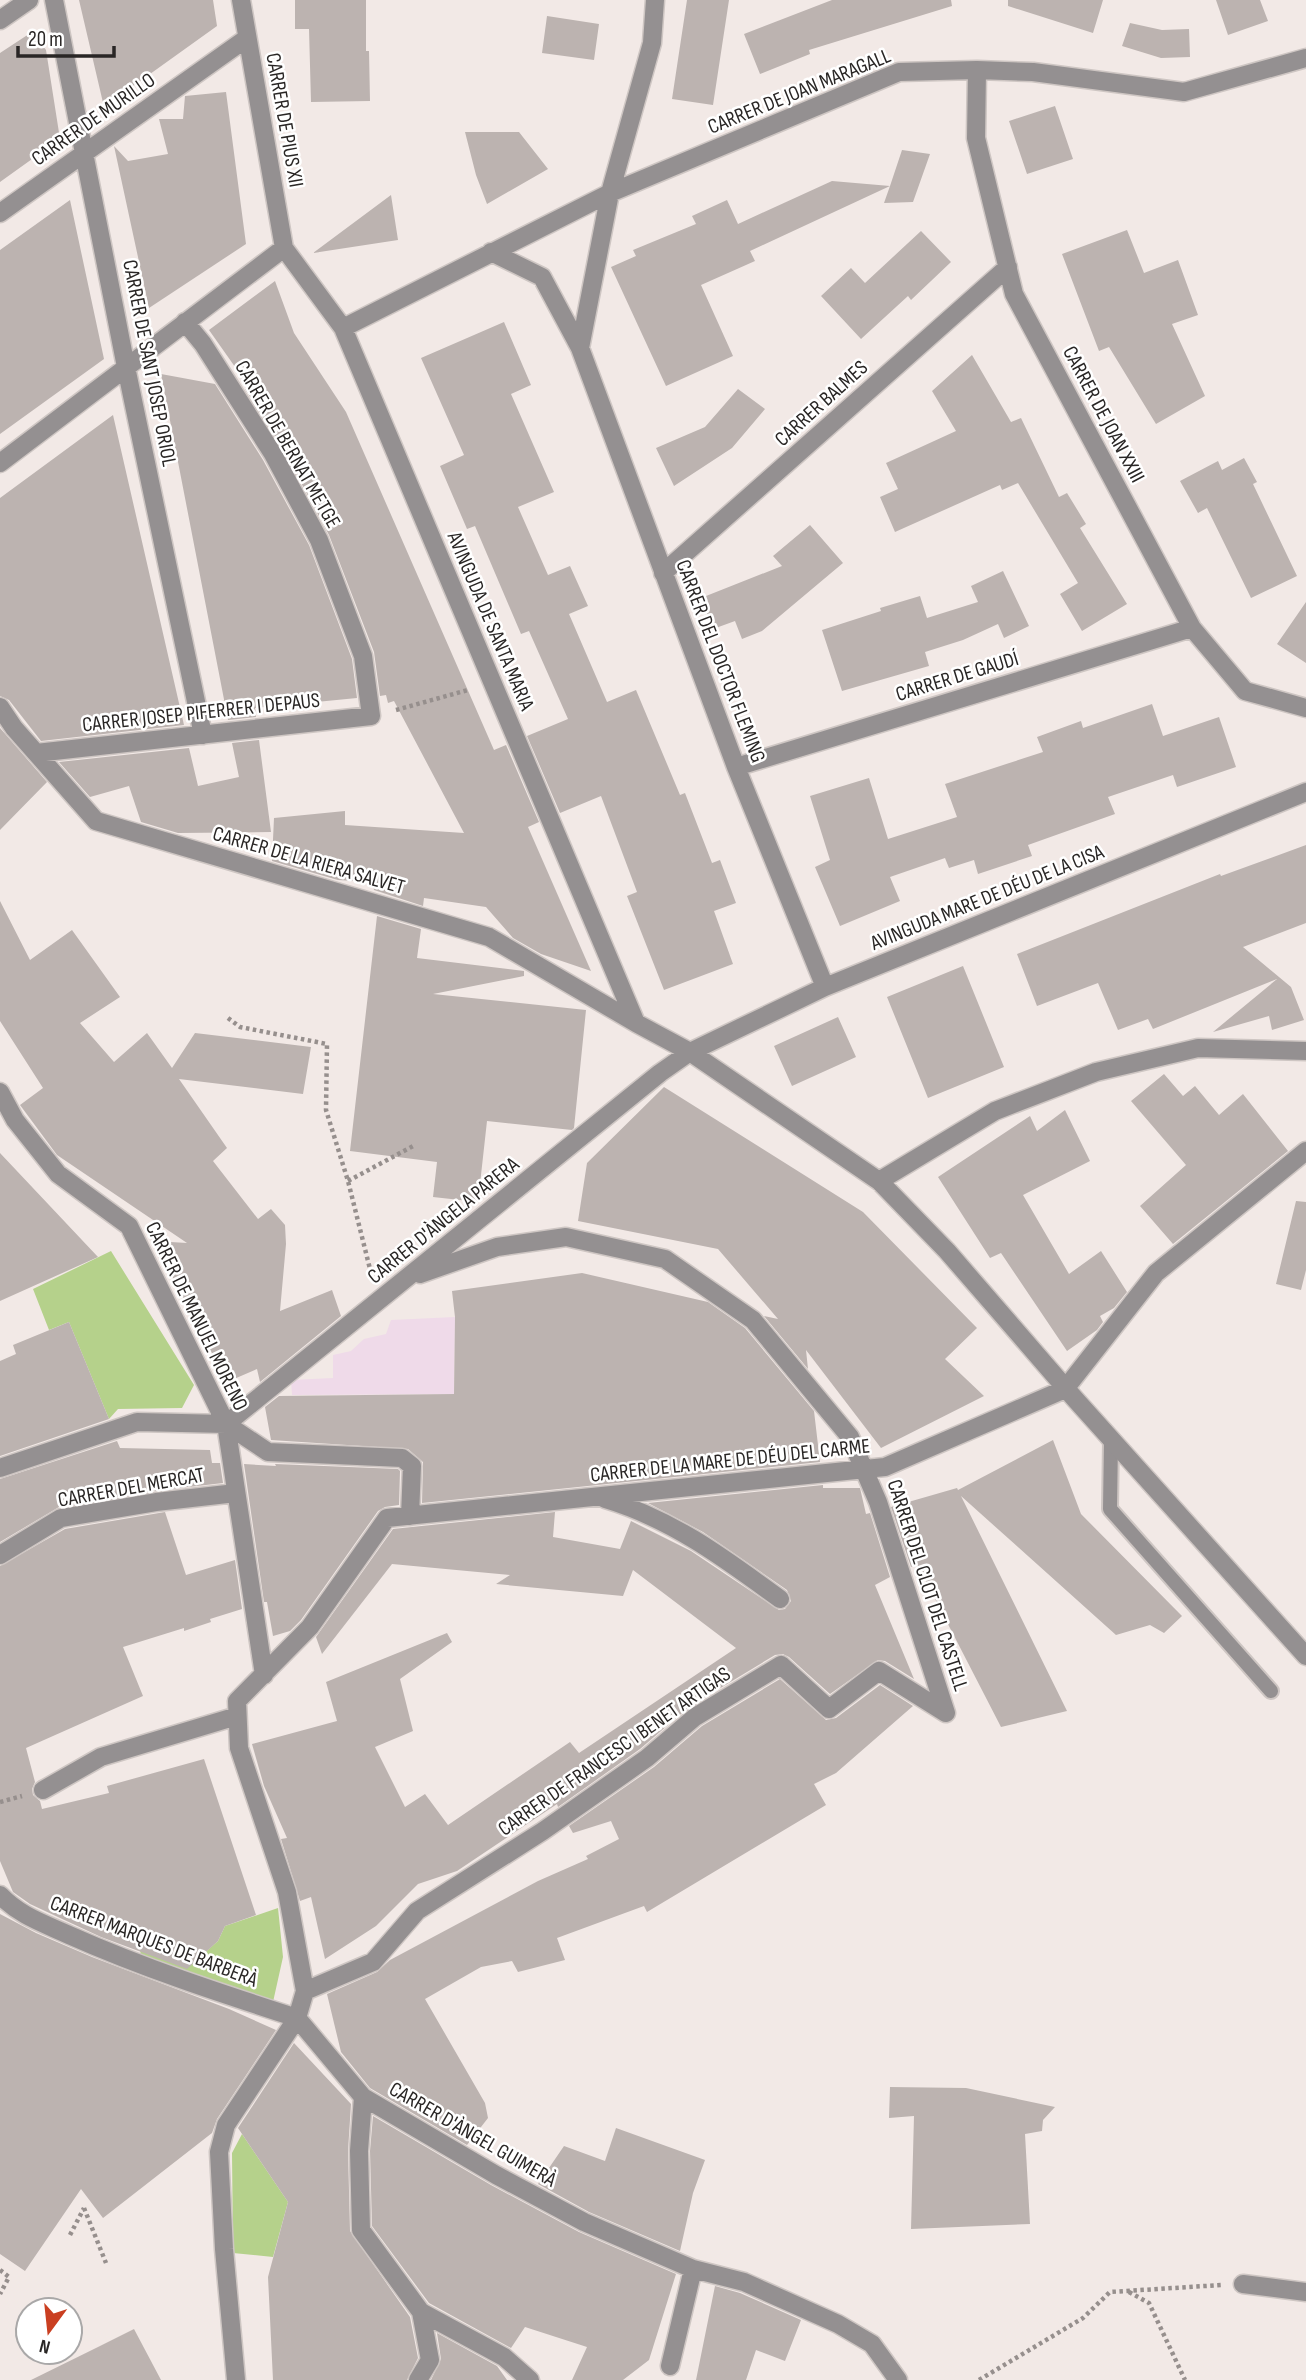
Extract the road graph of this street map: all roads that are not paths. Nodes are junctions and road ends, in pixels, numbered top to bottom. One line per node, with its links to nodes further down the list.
1 (29, 0): 5 (street)
2 (54, 0): 9 (street, CARRER DE SANT JOSEP ORIOL)
3 (241, 0): 6 (street, CARRER DE PIUS XII)
4 (656, 0): 10 (street)
5 (0, 20)
6 (247, 38): 9 (street, CARRER DE MURILLO); 12 (street, CARRER DE PIUS XII)
7 (1306, 58): 8 (street, CARRER DE JOAN MARAGALL)
8 (977, 70): 10 (street, CARRER DE JOAN MARAGALL); 14 (street, CARRER DE JOAN XXIII)
9 (85, 152): 11 (street, CARRER DE MURILLO); 18 (street, CARRER DE SANT JOSEP ORIOL)
10 (610, 192): 13 (street, CARRER DE JOAN MARAGALL); 17 (street)
11 (0, 212)
12 (284, 248): 15 (street); 16 (street, AVINGUDA DE SANTA MARIA)
13 (491, 253): 16 (street, CARRER DE JOAN MARAGALL); 17 (street, CARRER DEL DOCTOR FLEMING)
14 (1008, 267): 20 (street, CARRER BALMES); 21 (street, CARRER DE JOAN XXIII)
15 (185, 322): 18 (street); 24 (street, CARRER DE BERNAT METGE)
16 (344, 328): 30 (street, AVINGUDA DE SANTA MARIA)
17 (580, 348): 20 (street, CARRER DEL DOCTOR FLEMING)
18 (126, 367): 19 (street); 25 (street, CARRER DE SANT JOSEP ORIOL)
19 (0, 463)
20 (663, 573): 27 (street, CARRER DEL DOCTOR FLEMING)
21 (1192, 628): 23 (street, CARRER DE JOAN XXIII); 27 (street, CARRER DE GAUDÍ)
22 (0, 707): 26 (street, CARRER DE LA RIERA SALVET)
23 (1306, 708)
24 (371, 716): 25 (street, CARRER JOSEP PIFERRER I DEPAUS)
25 (203, 735): 26 (street, CARRER JOSEP PIFERRER I DEPAUS)
26 (36, 753): 30 (street, CARRER DE LA RIERA SALVET)
27 (736, 767): 29 (street, CARRER DEL DOCTOR FLEMING)
28 (1306, 793): 29 (street, AVINGUDA MARE DE DÉU DE LA CISA)
29 (825, 987): 32 (street, AVINGUDA MARE DE DÉU DE LA CISA)
30 (636, 1023): 32 (street, CARRER DE LA RIERA SALVET)
31 (1306, 1051): 35 (street)
32 (690, 1052): 35 (street, CARRER DE LA RIERA SALVET); 36 (street, CARRER D'ÀNGELA PARERA)
33 (0, 1092): 38 (street, CARRER DE MANUEL MORENO)
34 (1306, 1151): 37 (street, CARRER DE LA MARE DE DÉU DEL CARME)
35 (879, 1181): 37 (street, CARRER DE LA RIERA SALVET)
36 (408, 1278): 38 (street, CARRER D'ÀNGELA PARERA); 41 (street, CARRER DEL CLOT DEL CASTELL)
37 (1065, 1389): 39 (street, CARRER DE LA RIERA SALVET); 41 (street, CARRER DE LA MARE DE DÉU DEL CARME)
38 (226, 1424): 40 (street); 42 (street, CARRER DE MANUEL MORENO); 44 (street)
39 (1111, 1440): 47 (street, CARRER DE LA RIERA SALVET); 49 (lane)
40 (0, 1468)
41 (866, 1471): 43 (street, CARRER DE LA MARE DE DÉU DEL CARME); 50 (street, CARRER DEL CLOT DEL CASTELL)
42 (236, 1493): 45 (street, CARRER DEL MERCAT); 48 (street, CARRER DE MANUEL MORENO)
43 (598, 1497): 44 (street, CARRER DE LA MARE DE DÉU DEL CARME); 46 (street)
44 (410, 1516): 48 (street, CARRER DE LA MARE DE DÉU DEL CARME)
45 (0, 1555)
46 (780, 1599)
47 (1306, 1657)
48 (264, 1675): 51 (street, CARRER DE LA MARE DE DÉU DEL CARME)
49 (1271, 1691)
50 (946, 1713): 54 (street, CARRER DE FRANCESC I BENET ARTIGAS)
51 (237, 1716): 52 (street); 54 (street)
52 (43, 1790)
53 (2, 1901): 55 (street, CARRER MARQUES DE BARBERÀ)
54 (306, 1991): 55 (street)
55 (297, 2018): 56 (street, CARRER D'ÀNGEL GUIMERÀ); 62 (street)
56 (363, 2097): 57 (street, CARRER D'ÀNGEL GUIMERÀ); 60 (street)
57 (694, 2269): 61 (street); 65 (street, CARRER D'ÀNGEL GUIMERÀ)
58 (1243, 2284): 59 (street)
59 (1306, 2292)
60 (421, 2312): 63 (street); 64 (street)
61 (670, 2366)
62 (236, 2380)
63 (418, 2380)
64 (530, 2380)
65 (898, 2380)

